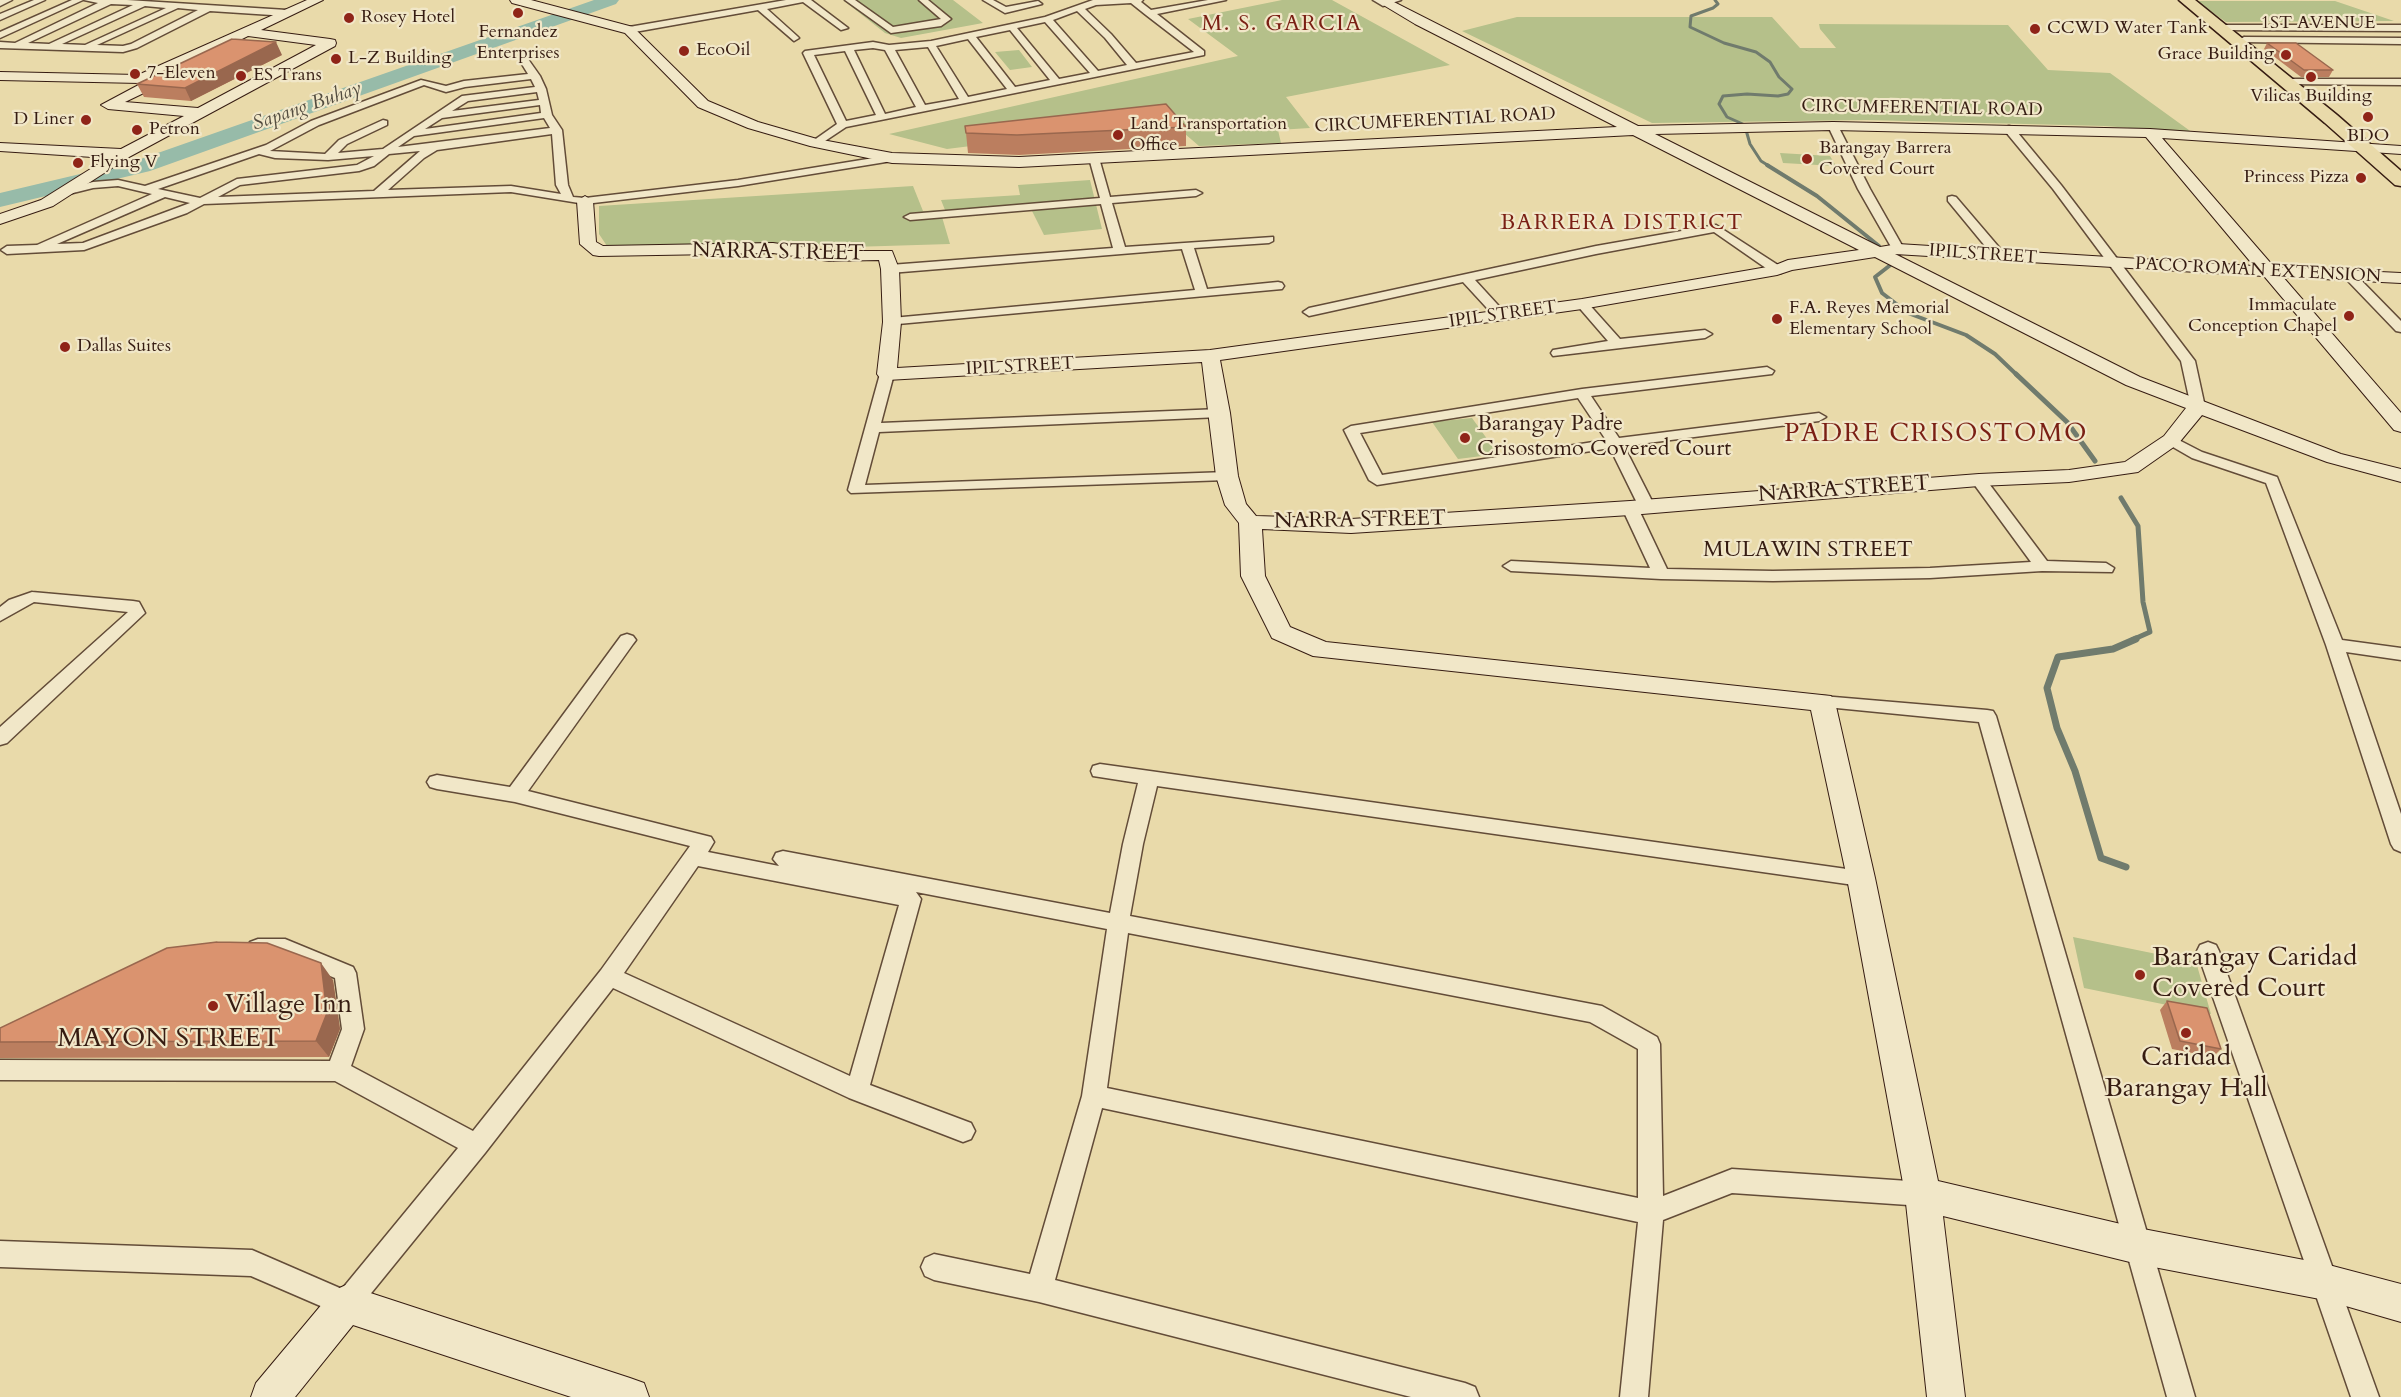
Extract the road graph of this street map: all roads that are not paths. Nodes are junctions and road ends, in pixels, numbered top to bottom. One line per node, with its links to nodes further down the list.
1 (8, 0): 18 (street)
2 (41, 0): 26 (street)
3 (79, 0): 29 (street)
4 (88, 0): 17 (street)
5 (317, 0): 24 (street)
6 (516, 0): 34 (street, CIRCUMFERENTIAL ROAD)
7 (804, 0): 21 (street); 31 (street)
8 (849, 0): 9 (street)
9 (923, 0)
10 (987, 0): 11 (street)
11 (1034, 0)
12 (1222, 0): 25 (street)
13 (1397, 0): 16 (street)
14 (2186, 0): 32 (main road)
15 (1136, 1): 23 (street); 25 (street)
16 (1380, 1): 72 (street)
17 (110, 2): 19 (street); 44 (street)
18 (0, 3)
19 (144, 4): 20 (street); 45 (street)
20 (176, 6): 22 (street); 46 (street)
21 (760, 7): 34 (street); 38 (street)
22 (208, 8): 24 (street); 46 (street)
23 (1079, 8): 27 (street); 51 (street)
24 (287, 13): 35 (street)
25 (1149, 13): 51 (street)
26 (0, 17)
27 (1047, 19): 30 (street); 52 (street)
28 (0, 25): 29 (street)
29 (19, 27): 36 (street)
30 (1012, 27): 37 (street); 57 (street)
31 (844, 28)
32 (2220, 28): 33 (street); 39 (main road)
33 (2401, 28)
34 (629, 30): 75 (street, CIRCUMFERENTIAL ROAD)
35 (245, 32): 41 (street); 63 (street)
36 (0, 35)
37 (970, 36): 42 (street); 59 (street)
38 (794, 38)
39 (2236, 40): 40 (street, 1ST AVENUE); 55 (main road)
40 (2401, 42)
41 (223, 43): 53 (street); 63 (street)
42 (930, 44): 48 (street); 61 (street)
43 (0, 45): 44 (street)
44 (15, 46): 45 (street); 49 (street)
45 (48, 46): 46 (street)
46 (85, 48)
47 (848, 48): 48 (street); 66 (street); 68 (street)
48 (890, 48): 62 (street)
49 (0, 56)
50 (525, 61): 54 (street)
51 (1134, 67): 52 (street)
52 (1097, 75): 57 (street)
53 (0, 76)
54 (535, 76): 58 (street); 80 (street)
55 (2286, 82): 56 (street); 78 (main road)
56 (2401, 82)
57 (1057, 83): 59 (street)
58 (541, 88): 60 (street); 64 (street)
59 (1014, 92): 61 (street)
60 (543, 102): 64 (street); 65 (street)
61 (966, 102): 62 (street)
62 (923, 110): 66 (street)
63 (202, 112): 82 (street)
64 (436, 116): 73 (street)
65 (547, 116): 71 (street); 73 (street)
66 (882, 118): 68 (street)
67 (383, 123): 84 (street)
68 (843, 125): 75 (street)
69 (1833, 126): 70 (street, CIRCUMFERENTIAL ROAD); 72 (street, CIRCUMFERENTIAL ROAD); 104 (street)
70 (2009, 129): 74 (street, CIRCUMFERENTIAL ROAD); 110 (street)
71 (557, 130): 77 (street); 99 (street)
72 (1637, 130): 86 (street, CIRCUMFERENTIAL ROAD); 108 (street)
73 (410, 134): 81 (street)
74 (2150, 134): 78 (street, CIRCUMFERENTIAL ROAD); 113 (street)
75 (815, 143): 85 (street, CIRCUMFERENTIAL ROAD)
76 (0, 147): 82 (street)
77 (434, 147): 81 (street); 94 (street)
78 (2363, 149): 79 (street, CIRCUMFERENTIAL ROAD); 89 (main road)
79 (2401, 150)
80 (259, 151): 83 (street); 91 (street)
81 (386, 152): 84 (street); 88 (street)
82 (124, 154): 90 (street)
83 (298, 157): 84 (street); 87 (street)
84 (328, 157)
85 (892, 158): 86 (street, CIRCUMFERENTIAL ROAD); 99 (street)
86 (1094, 158): 97 (street)
87 (282, 176): 88 (street); 98 (street)
88 (301, 176): 95 (street)
89 (2401, 181)
90 (73, 188): 91 (street); 101 (street)
91 (146, 189): 93 (street)
92 (1196, 192): 97 (street)
93 (164, 193): 98 (street); 106 (street)
94 (376, 195): 95 (street); 99 (street)
95 (279, 198): 98 (street)
96 (1952, 199): 109 (street)
97 (1106, 200): 100 (street); 107 (street)
98 (198, 201): 106 (street)
99 (577, 201): 111 (street, NARRA STREET)
100 (910, 217)
101 (0, 219)
102 (1269, 239): 103 (street)
103 (1187, 245): 107 (street); 118 (street)
104 (1898, 249): 108 (street, IPIL STREET); 109 (street, IPIL STREET)
105 (7, 250): 106 (street)
106 (35, 250)
107 (1120, 251): 111 (street)
108 (1874, 251): 112 (street, IPIL STREET); 131 (street)
109 (1999, 255): 110 (street, IPIL STREET)
110 (2116, 264): 113 (street, PACO ROMAN EXTENSION); 131 (street)
111 (890, 269): 122 (street, NARRA STREET)
112 (1777, 270): 116 (street); 119 (street, IPIL STREET)
113 (2269, 273): 114 (street, PACO ROMAN EXTENSION); 134 (street)
114 (2351, 277): 115 (street, PACO ROMAN EXTENSION); 123 (street)
115 (2401, 278)
116 (1467, 279): 120 (street); 121 (street)
117 (1278, 286): 118 (street)
118 (1202, 294): 122 (street)
119 (1582, 304): 121 (street, IPIL STREET); 125 (street)
120 (1309, 312)
121 (1502, 316): 127 (street, IPIL STREET)
122 (892, 322): 129 (street, NARRA STREET)
123 (2401, 328)
124 (1705, 334): 125 (street)
125 (1617, 343): 126 (street)
126 (1558, 353)
127 (1210, 356): 129 (street, IPIL STREET); 132 (street)
128 (1767, 371): 130 (street)
129 (887, 374): 135 (street, NARRA STREET)
130 (1582, 393): 137 (street); 137 (street)
131 (2198, 407): 136 (street, NARRA STREET); 139 (street)
132 (1220, 412): 135 (street); 138 (street)
133 (1820, 417): 137 (street)
134 (2401, 426)
135 (874, 428): 138 (street, NARRA STREET)
136 (2171, 440): 140 (street, NARRA STREET); 149 (street)
137 (1615, 442): 141 (street)
138 (1227, 476): 142 (street, NARRA STREET)
139 (2401, 476)
140 (1979, 480): 141 (street, NARRA STREET); 144 (street)
141 (1638, 507): 142 (street, NARRA STREET); 146 (street)
142 (1250, 522): 151 (street)
143 (1511, 566): 146 (street, MULAWIN STREET)
144 (2042, 566): 145 (street, MULAWIN STREET); 146 (street, MULAWIN STREET)
145 (2106, 568)
146 (1661, 574)
147 (0, 616): 152 (street)
148 (627, 640): 156 (street)
149 (2335, 645): 150 (street); 157 (street)
150 (2401, 654)
151 (1822, 702): 160 (street); 173 (street)
152 (0, 738)
153 (1100, 771): 154 (street)
154 (1149, 778): 160 (street); 161 (street)
155 (437, 782): 156 (street)
156 (514, 795): 158 (street)
157 (2401, 844)
158 (693, 857): 164 (street); 167 (street)
159 (783, 859): 161 (street)
160 (1861, 878): 171 (street)
161 (1119, 922): 168 (street); 172 (street)
162 (242, 947): 166 (street)
163 (2208, 951): 176 (street)
164 (609, 976): 167 (street); 170 (street)
165 (0, 1070): 166 (street, MAYON STREET)
166 (338, 1071): 170 (street, MAYON STREET)
167 (857, 1091): 169 (street)
168 (1094, 1096): 172 (street); 177 (street)
169 (963, 1131)
170 (476, 1145): 179 (street)
171 (1923, 1194): 172 (street); 173 (street); 184 (street)
172 (1651, 1213): 183 (street)
173 (2138, 1246): 176 (street); 185 (street)
174 (0, 1254): 179 (street)
175 (934, 1267): 177 (street)
176 (2325, 1282): 178 (street); 186 (street)
177 (1039, 1289): 182 (street)
178 (2401, 1303)
179 (346, 1304): 180 (street); 181 (street)
180 (270, 1397)
181 (630, 1397)
182 (1466, 1397)
183 (1634, 1397)
184 (1946, 1397)
185 (2181, 1397)
186 (2365, 1397)

